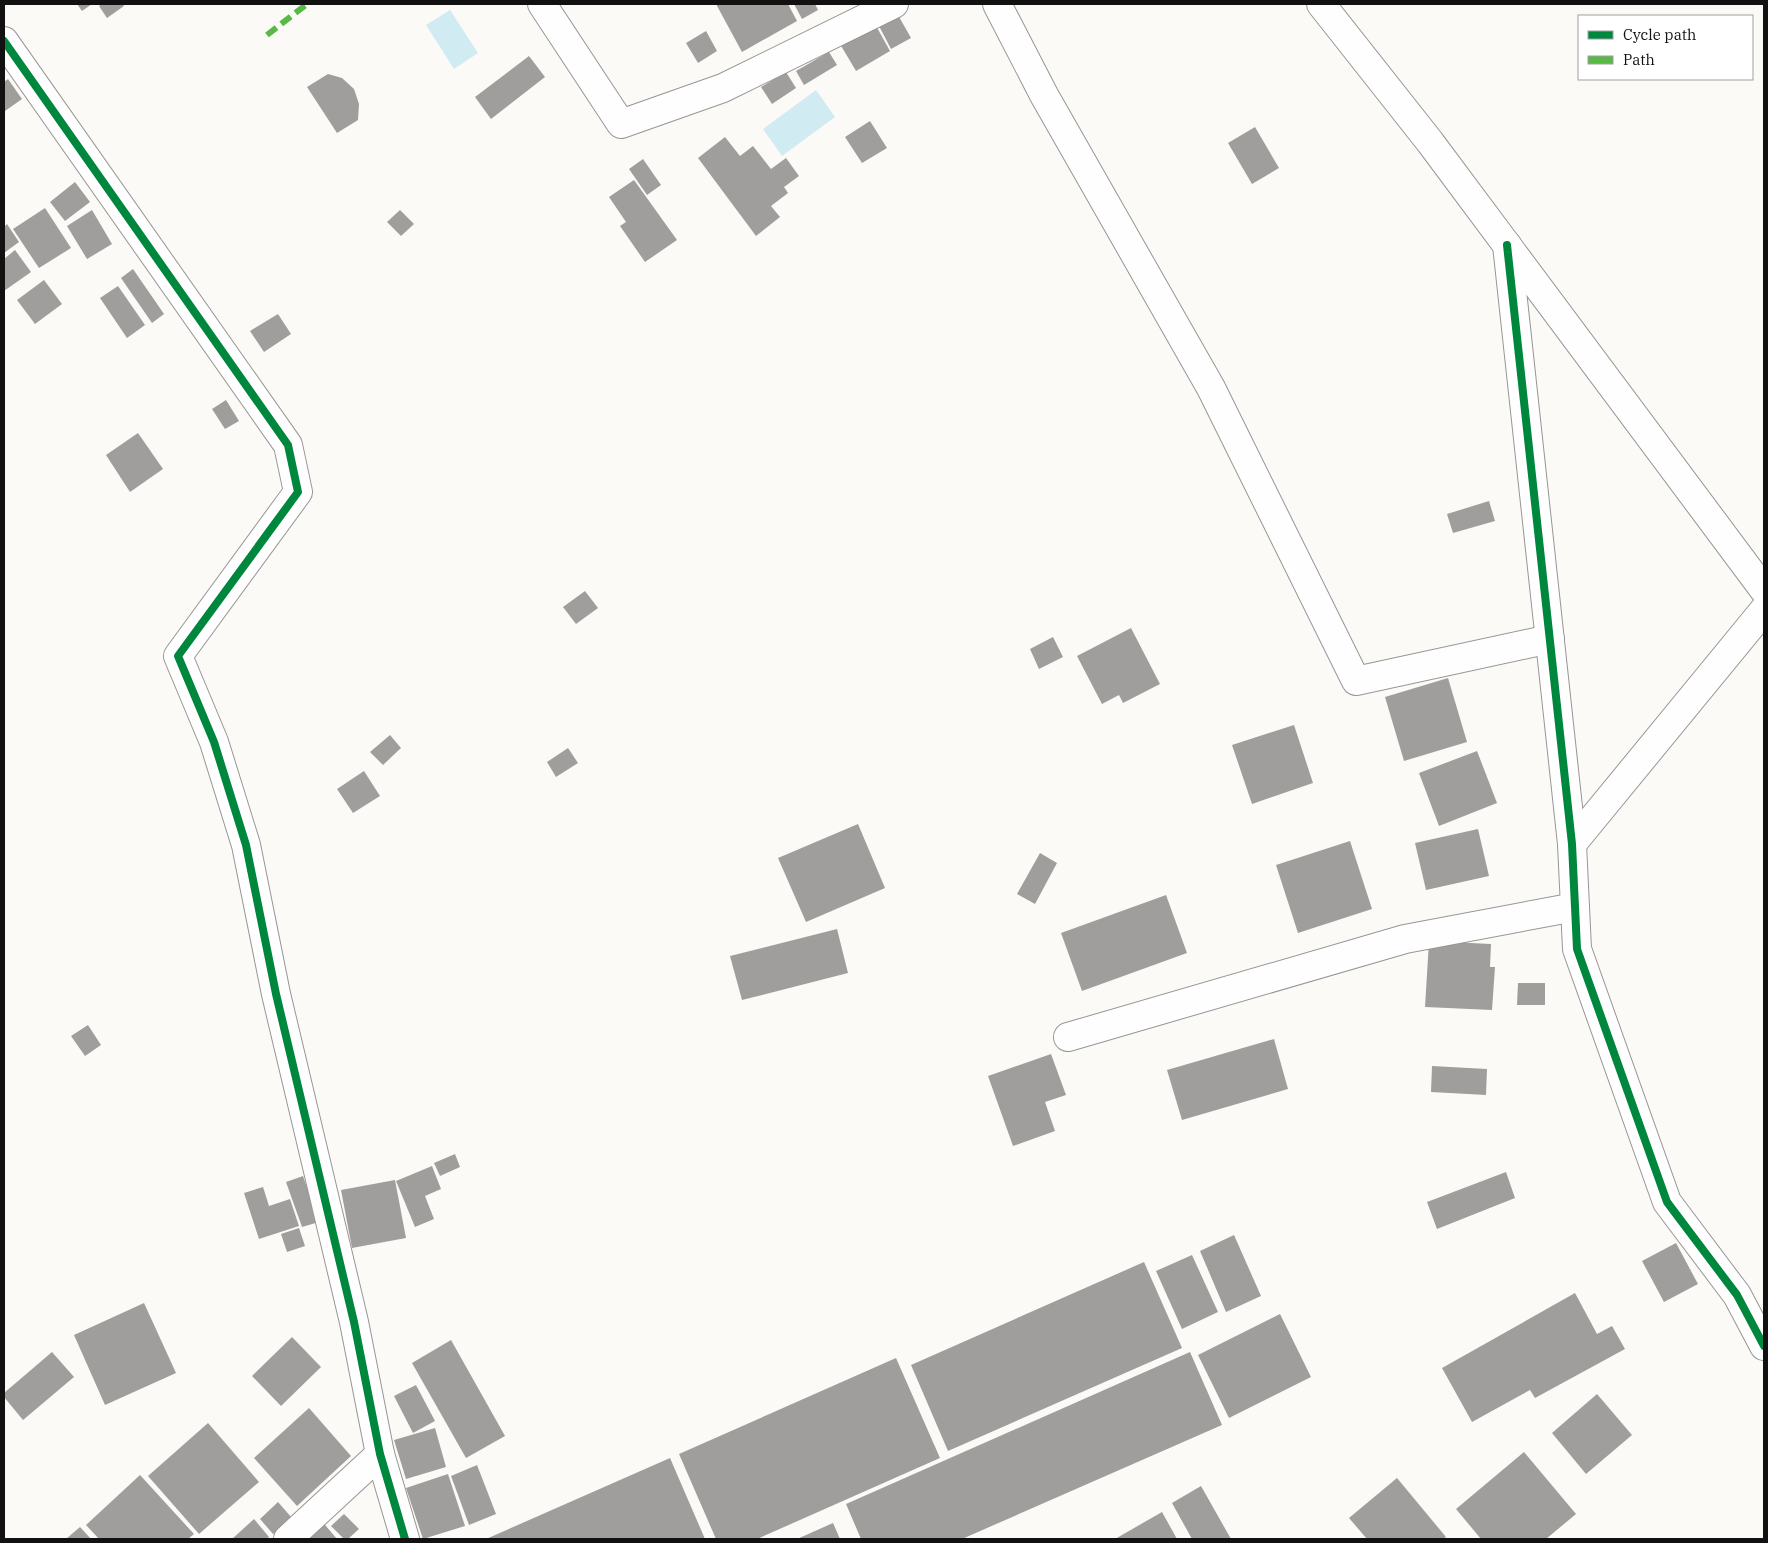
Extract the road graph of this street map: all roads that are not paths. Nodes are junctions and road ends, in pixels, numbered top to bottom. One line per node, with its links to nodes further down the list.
1 (542, 4): 2 (street)
2 (894, 4)
3 (997, 4): 9 (street)
4 (1321, 4): 6 (street)
5 (4, 41): 14 (street)
6 (1507, 244): 7 (street); 9 (street)
7 (1764, 590)
8 (1764, 610): 10 (street)
9 (1550, 639): 10 (street)
10 (1572, 844): 11 (street)
11 (1575, 907): 12 (street); 13 (street)
12 (1068, 1037)
13 (1764, 1346)
14 (380, 1454): 15 (street); 16 (street)
15 (288, 1539)
16 (405, 1539)

